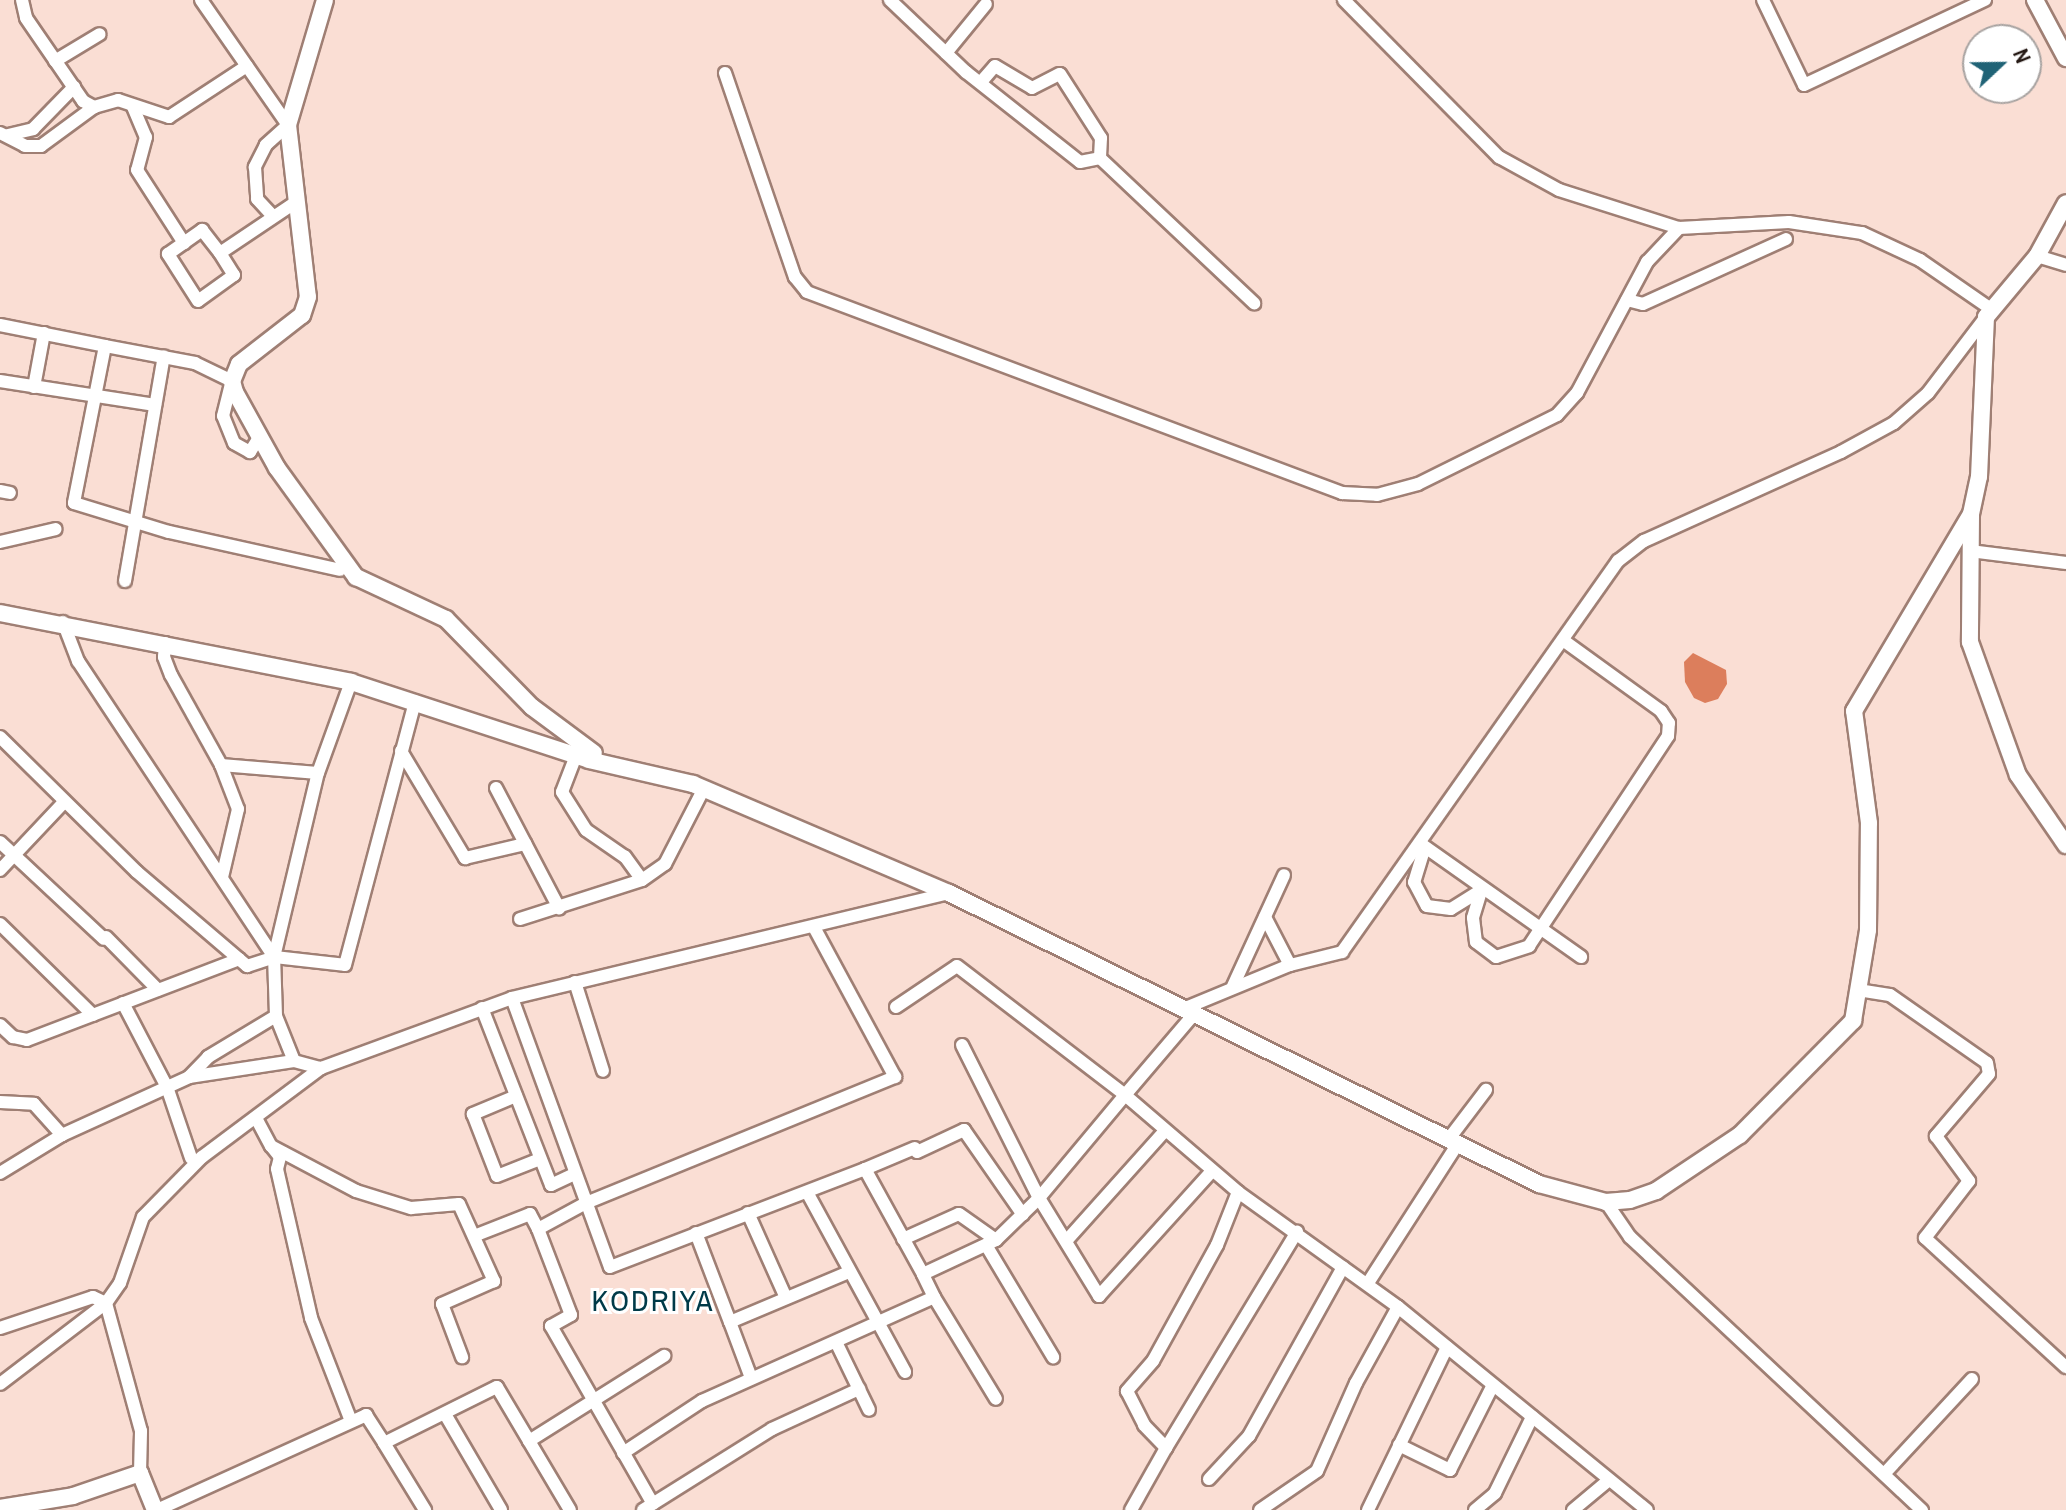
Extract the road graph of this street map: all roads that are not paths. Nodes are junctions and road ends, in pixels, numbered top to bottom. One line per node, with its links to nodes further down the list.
1 (22, 0): 13 (street)
2 (201, 0): 14 (street)
3 (325, 0): 20 (street)
4 (890, 0): 11 (street)
5 (1344, 0): 26 (street)
6 (1763, 0): 7 (street)
7 (1985, 0)
8 (2035, 0): 12 (street)
9 (986, 4): 11 (street)
10 (100, 34): 13 (street)
11 (946, 53): 16 (street)
12 (2066, 58)
13 (55, 61): 17 (street)
14 (247, 66): 19 (street); 20 (street)
15 (725, 73): 32 (street)
16 (981, 82): 22 (street); 22 (street)
17 (74, 87): 18 (street); 21 (street)
18 (94, 107): 19 (street); 21 (street)
19 (133, 107): 28 (street)
20 (288, 125): 23 (street); 25 (street)
21 (4, 134)
22 (1100, 158): 33 (street)
23 (296, 202): 25 (street); 40 (street)
24 (2066, 203): 30 (street)
25 (272, 215): 29 (street)
26 (1679, 228): 32 (street); 34 (street)
27 (1786, 239): 32 (street)
28 (184, 243): 29 (street); 29 (street)
29 (220, 253)
30 (2037, 256): 31 (street); 34 (street)
31 (2066, 265)
32 (1627, 300)
33 (1254, 303)
34 (1988, 313): 45 (street); 55 (street)
35 (0, 325): 36 (street)
36 (44, 333): 37 (street); 41 (street)
37 (105, 346): 38 (street); 42 (street)
38 (164, 356): 40 (street); 43 (street)
39 (0, 381): 41 (street)
40 (232, 381): 44 (street); 44 (street)
41 (34, 387): 42 (street)
42 (93, 397): 43 (street); 46 (street)
43 (155, 405): 46 (street)
44 (259, 446): 62 (street)
45 (1971, 514): 49 (street); 92 (street)
46 (136, 518): 51 (street); 52 (street)
47 (56, 529): 48 (street)
48 (0, 542)
49 (1970, 551): 50 (street); 70 (street)
50 (2066, 563)
51 (340, 570)
52 (125, 581)
53 (0, 613): 54 (street)
54 (63, 622): 56 (street); 75 (street)
55 (1563, 640): 71 (street); 84 (street)
56 (165, 643): 57 (street); 63 (street)
57 (351, 682): 58 (street); 64 (street)
58 (415, 701): 60 (street); 61 (street)
59 (0, 737): 67 (street)
60 (401, 751): 69 (street); 85 (street)
61 (576, 756): 62 (street); 76 (street)
62 (613, 762): 66 (street)
63 (221, 765): 64 (street); 75 (street)
64 (318, 773): 85 (street)
65 (496, 788): 69 (street)
66 (704, 788): 76 (street); 78 (street)
67 (64, 802): 72 (street); 87 (street)
68 (0, 842): 72 (street)
69 (525, 844): 79 (street)
70 (2066, 845)
71 (1423, 846): 77 (street); 77 (street); 88 (street)
72 (14, 855): 73 (street); 91 (street)
73 (0, 870)
74 (1284, 875): 80 (street)
75 (222, 877): 85 (street)
76 (642, 880): 79 (street)
77 (1482, 888): 84 (street); 84 (street)
78 (949, 893): 83 (street); 97 (street)
79 (559, 908): 81 (street)
80 (1265, 917): 88 (street); 90 (street)
81 (520, 919)
82 (0, 924): 98 (street)
83 (814, 927): 89 (street); 126 (street)
84 (1539, 928): 86 (street)
85 (274, 957): 87 (street); 99 (street)
86 (1581, 957)
87 (239, 959): 91 (street)
88 (1290, 965): 90 (street)
89 (575, 982): 93 (street); 104 (street)
90 (1233, 986): 97 (street)
91 (158, 990): 94 (street)
92 (1858, 990): 125 (street); 152 (street)
93 (512, 998): 96 (street); 121 (street)
94 (123, 1003): 98 (street); 106 (street)
95 (896, 1007): 108 (street)
96 (482, 1008): 103 (street); 109 (street)
97 (1188, 1012): 108 (street); 114 (street)
98 (93, 1015): 100 (street)
99 (276, 1016): 102 (street); 105 (street)
100 (0, 1025)
101 (962, 1045): 124 (street)
102 (294, 1061): 103 (street); 105 (street)
103 (321, 1068): 111 (street)
104 (603, 1071)
105 (189, 1077): 106 (street)
106 (167, 1087): 113 (street); 116 (street)
107 (1486, 1090): 114 (street)
108 (1125, 1095): 112 (street); 124 (street)
109 (516, 1096): 117 (street); 117 (street)
110 (0, 1102): 113 (street)
111 (256, 1118): 115 (street); 142 (street)
112 (1164, 1132): 119 (street); 134 (street)
113 (62, 1135): 120 (street)
114 (1453, 1142): 125 (street); 139 (street)
115 (271, 1146): 132 (street); 164 (street)
116 (191, 1158)
117 (540, 1159): 121 (street)
118 (865, 1169): 122 (street); 128 (street); 133 (street)
119 (1212, 1171): 123 (street); 134 (street)
120 (0, 1173)
121 (572, 1175): 126 (street)
122 (807, 1192): 127 (street); 137 (street)
123 (1238, 1192): 130 (street); 168 (street)
124 (1039, 1198): 128 (street); 134 (street)
125 (1606, 1202): 171 (street)
126 (586, 1203): 129 (street); 131 (street)
127 (748, 1213): 131 (street); 141 (street)
128 (1023, 1215): 135 (street)
129 (538, 1229): 132 (street); 160 (street)
130 (1297, 1232): 136 (street); 168 (street)
131 (696, 1233): 144 (street)
132 (474, 1236): 150 (street)
133 (903, 1239): 135 (street); 138 (street)
134 (1067, 1240)
135 (991, 1242): 138 (street); 151 (street)
136 (1343, 1267): 139 (street); 172 (street)
137 (849, 1272): 141 (street); 145 (street)
138 (923, 1274): 140 (street)
139 (1368, 1283): 143 (street)
140 (934, 1297): 145 (street); 159 (street)
141 (786, 1298): 144 (street)
142 (106, 1303): 146 (street); 156 (street); 170 (street)
143 (1398, 1307): 148 (street); 181 (street)
144 (730, 1322): 154 (street)
145 (879, 1325): 147 (street); 153 (street)
146 (0, 1328)
147 (837, 1344): 154 (street); 158 (street)
148 (1447, 1347): 157 (street); 167 (street)
149 (664, 1356): 160 (street)
150 (462, 1357)
151 (1053, 1357)
152 (2066, 1367)
153 (905, 1372)
154 (751, 1378): 169 (street)
155 (1972, 1379): 171 (street)
156 (0, 1384)
157 (1493, 1385): 163 (street); 167 (street)
158 (859, 1389): 161 (street); 174 (street)
159 (996, 1399)
160 (592, 1402): 165 (street); 169 (street)
161 (869, 1410)
162 (445, 1414): 165 (street); 166 (street); 178 (street)
163 (1532, 1417): 173 (street); 183 (street)
164 (351, 1421): 166 (street); 176 (street)
165 (529, 1441): 179 (street)
166 (384, 1443): 177 (street)
167 (1399, 1445): 182 (street)
168 (1166, 1448): 180 (street)
169 (623, 1453): 174 (street)
170 (140, 1473): 175 (street); 176 (street)
171 (1885, 1473): 186 (street)
172 (1209, 1479)
173 (1609, 1480): 184 (street); 185 (street)
174 (648, 1507)
175 (0, 1508)
176 (156, 1510)
177 (425, 1510)
178 (501, 1510)
179 (570, 1510)
180 (1131, 1510)
181 (1260, 1510)
182 (1368, 1510)
183 (1475, 1510)
184 (1573, 1510)
185 (1647, 1510)
186 (1922, 1510)

